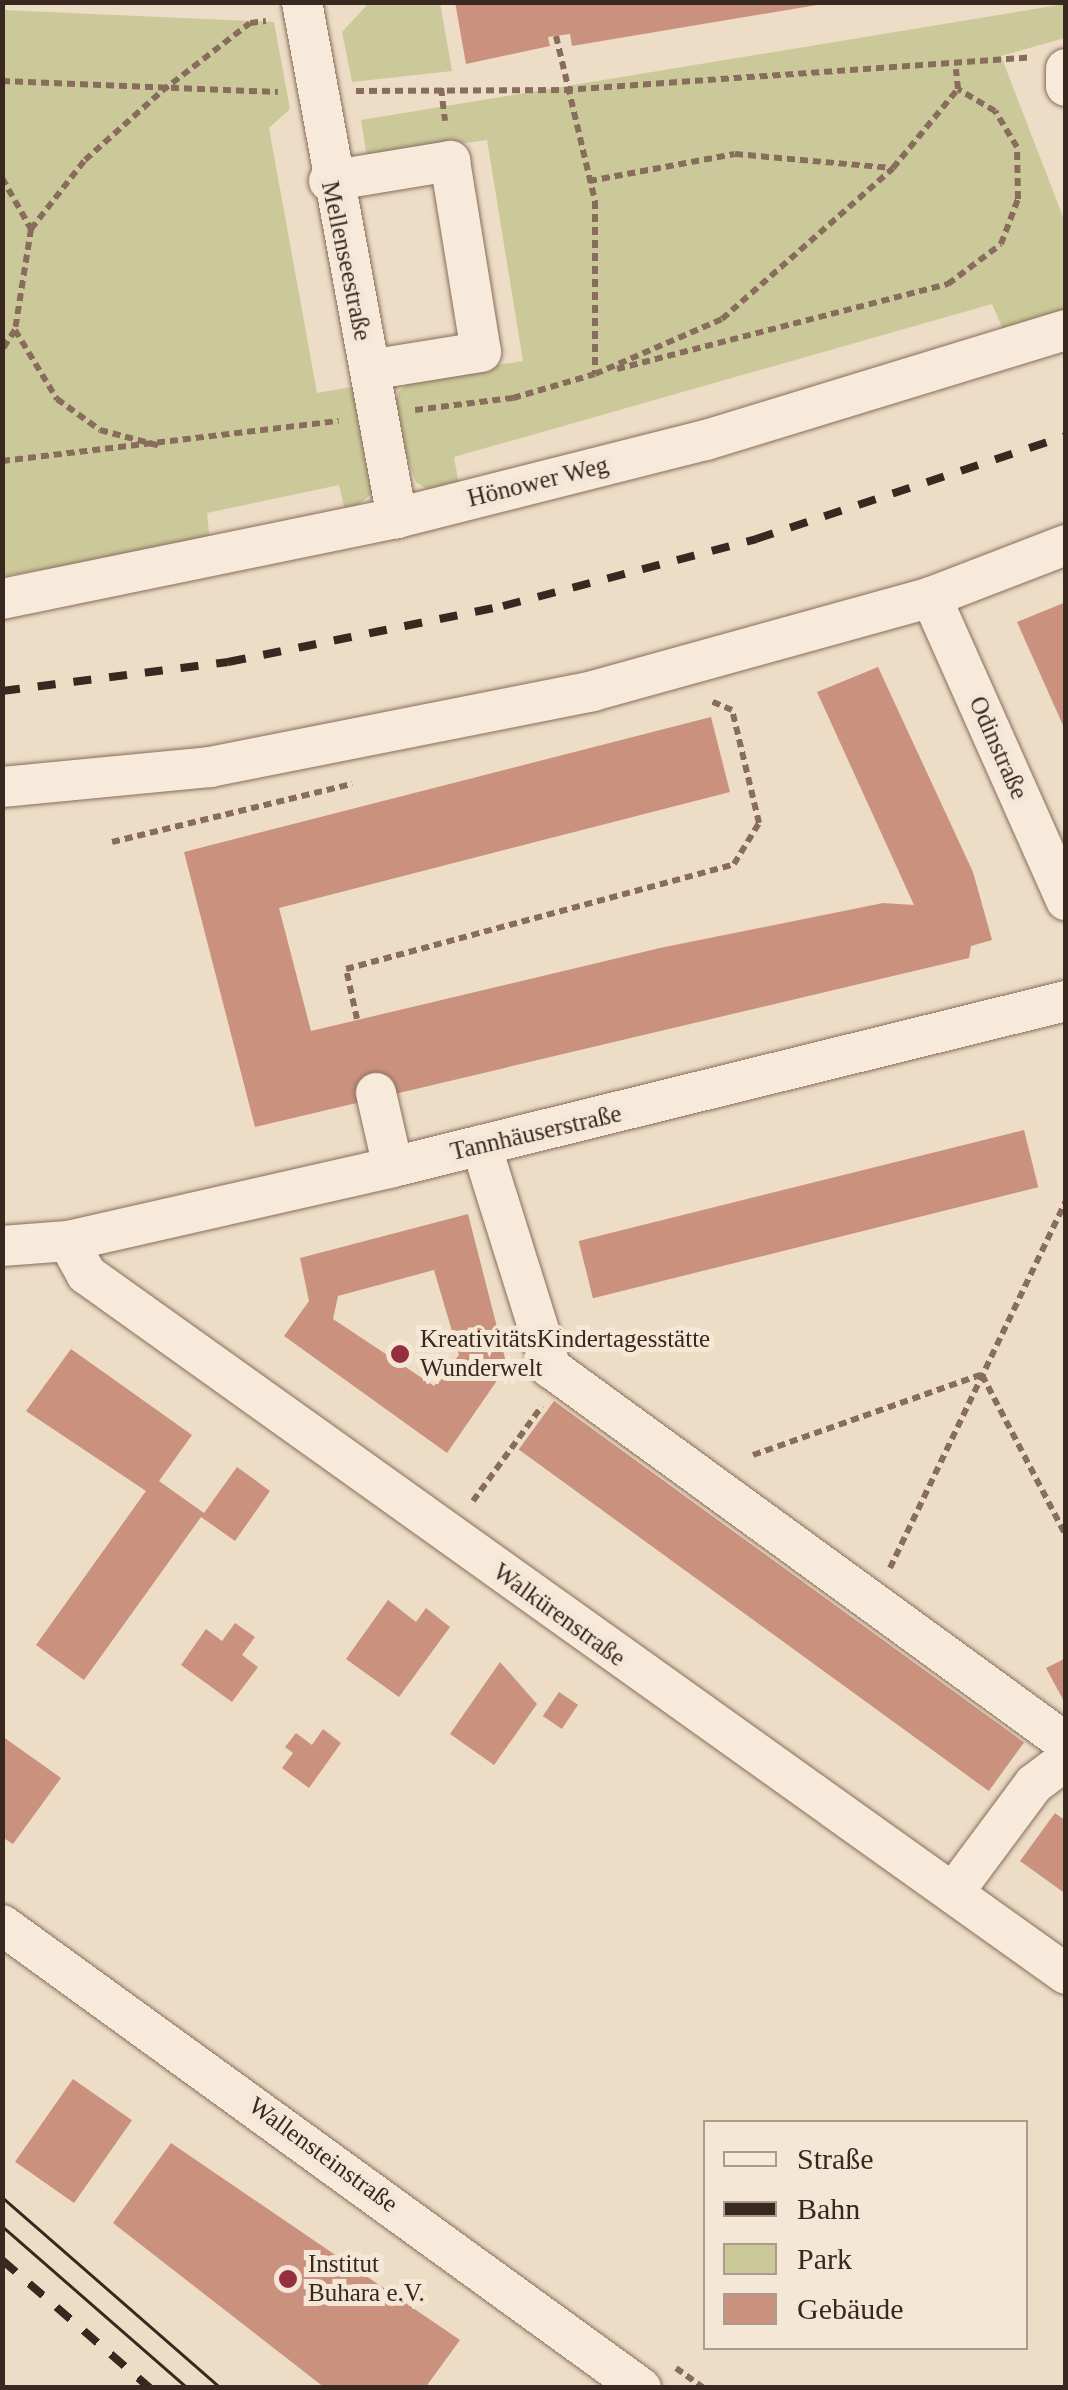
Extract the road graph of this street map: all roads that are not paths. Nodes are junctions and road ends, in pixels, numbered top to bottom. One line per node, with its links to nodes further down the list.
1 (303, 9): 2 (street, Mellenseestraße)
2 (329, 180): 4 (street, Mellenseestraße); 4 (street)
3 (1066, 330): 5 (street, Hönower Weg)
4 (370, 370): 5 (street, Mellenseestraße)
5 (397, 518): 8 (street, Hönower Weg)
6 (1066, 546): 7 (street)
7 (931, 597): 9 (street); 10 (street, Odinstraße)
8 (2, 598)
9 (2, 787)
10 (1066, 900)
11 (1066, 1001): 13 (street, Tannhäuserstraße)
12 (376, 1093): 14 (street)
13 (481, 1146): 14 (street, Tannhäuserstraße); 17 (street)
14 (394, 1167): 15 (street, Tannhäuserstraße)
15 (68, 1241): 16 (street, Tannhäuserstraße); 19 (street, Walkürenstraße)
16 (2, 1246)
17 (1066, 1742)
18 (1066, 1760): 19 (street)
19 (953, 1893): 21 (street, Walkürenstraße)
20 (2, 1926): 22 (street, Wallensteinstraße)
21 (1066, 1974)
22 (641, 2388)

